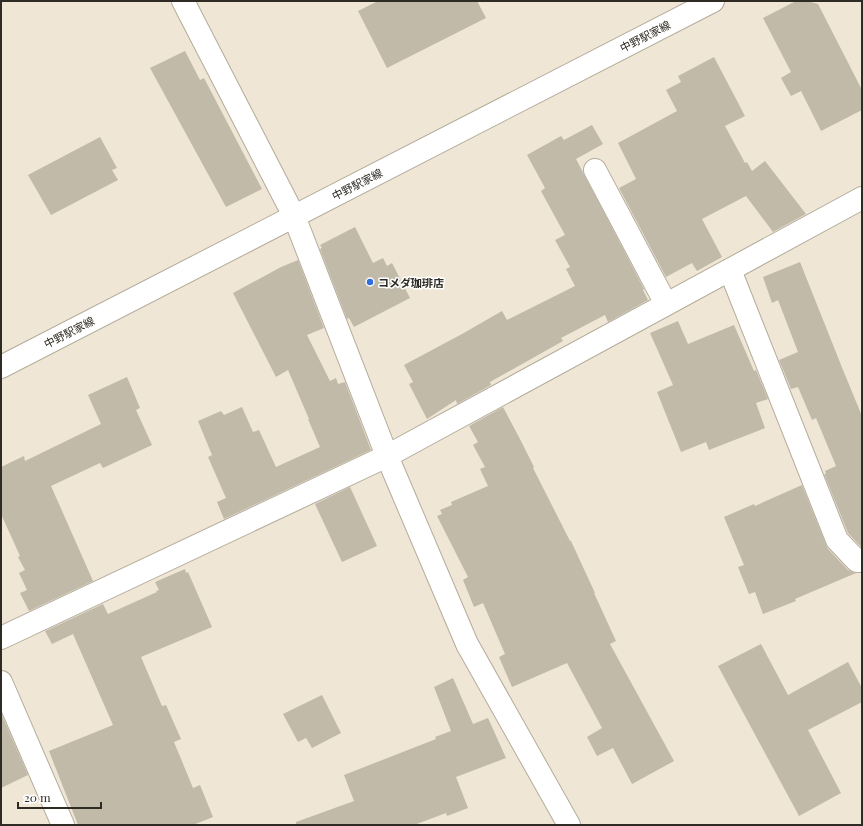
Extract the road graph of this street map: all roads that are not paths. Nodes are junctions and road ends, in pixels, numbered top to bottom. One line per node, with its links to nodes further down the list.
1 (183, 1): 5 (street)
2 (713, 1): 5 (street, 中野駅家線)
3 (595, 170): 7 (street)
4 (862, 198): 6 (street)
5 (294, 216): 8 (street, 中野駅家線); 9 (street)
6 (730, 270): 7 (street); 10 (street)
7 (666, 304): 9 (street)
8 (1, 367)
9 (387, 456): 11 (street); 14 (street)
10 (862, 561)
11 (1, 638)
12 (1, 682): 13 (street)
13 (63, 825)
14 (569, 825)

